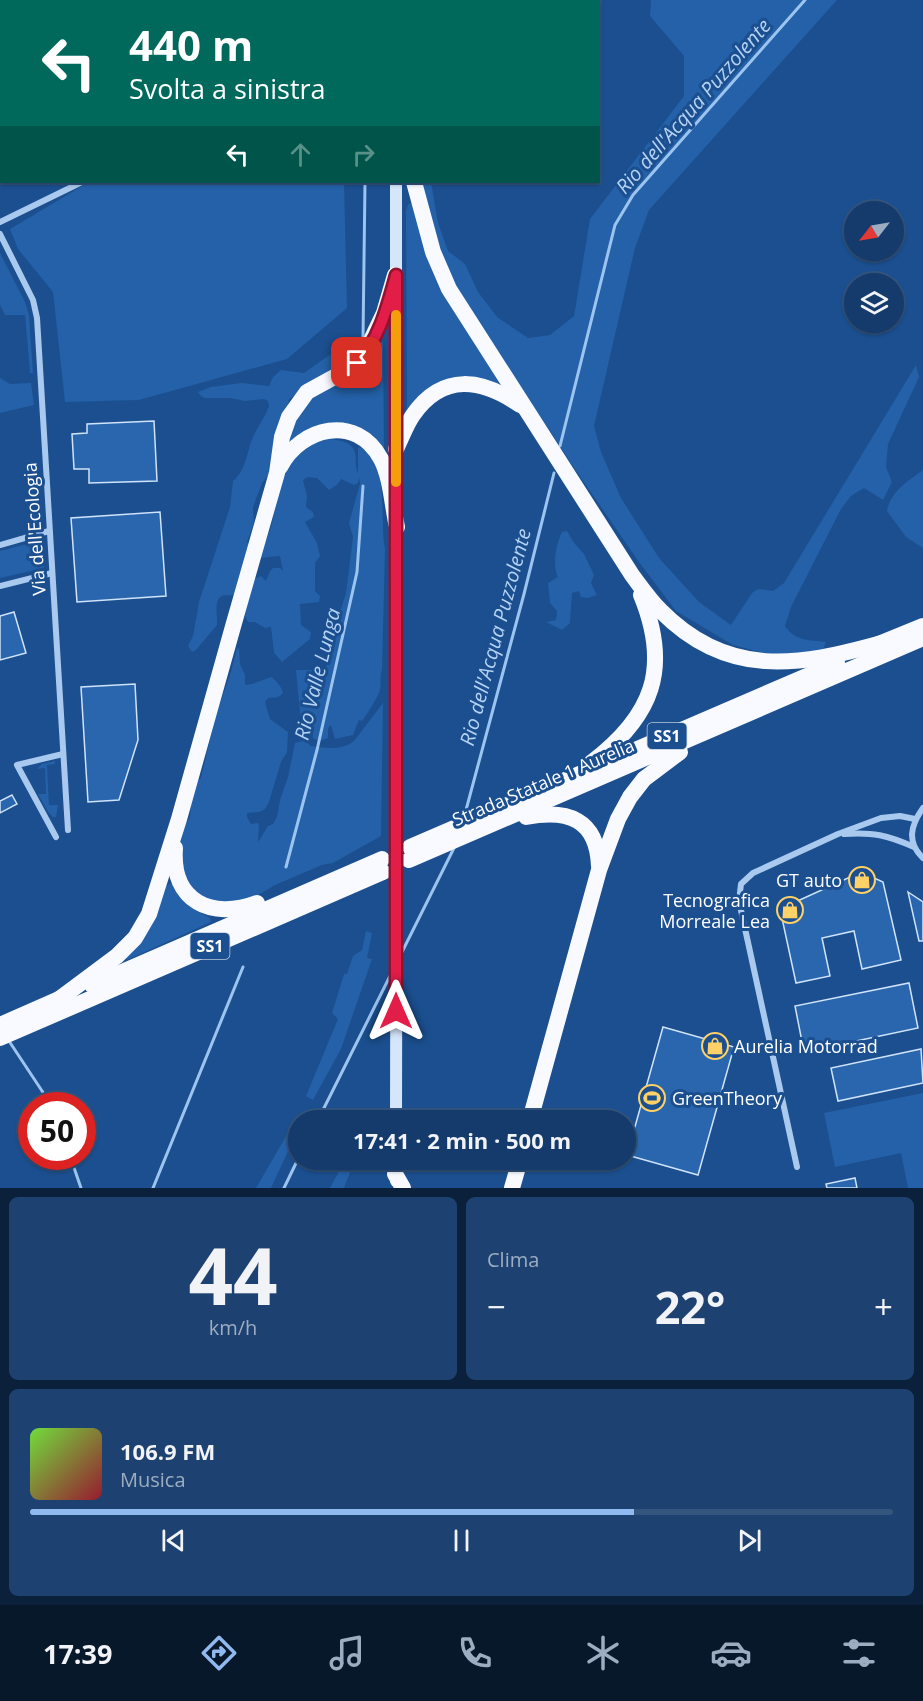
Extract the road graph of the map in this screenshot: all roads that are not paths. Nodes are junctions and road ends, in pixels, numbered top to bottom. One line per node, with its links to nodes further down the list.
1 (80, 183): 4 (street)
2 (396, 183): 6 (main road)
3 (414, 183): 7 (highway)
4 (0, 222)
5 (0, 234): 11 (street, Via dell'Ecologia)
6 (396, 275): 8 (main road); 9 (highway)
7 (524, 408): 8 (highway); 14 (highway)
8 (396, 448): 10 (main road)
9 (277, 473): 10 (highway); 23 (highway)
10 (397, 527): 37 (main road, bridge)
11 (49, 531): 12 (street); 13 (street, Via dell'Ecologia)
12 (0, 545)
13 (52, 573): 15 (street); 20 (street, Via dell'Ecologia)
14 (632, 575): 18 (highway); 21 (highway)
15 (0, 586)
16 (923, 626): 18 (highway, Strada Statale 1 Aurelia / SS1)
17 (923, 638): 19 (highway, Strada Statale 1 Aurelia / SS1)
18 (882, 643): 21 (highway, Strada Statale 1 Aurelia / SS1)
19 (739, 718): 26 (highway, Strada Statale 1 Aurelia / SS1); 31 (highway)
20 (63, 754): 25 (street, Via dell'Ecologia); 28 (street)
21 (561, 782): 26 (highway, Strada Statale 1 Aurelia / SS1)
22 (923, 808): 24 (street)
23 (179, 819): 32 (highway); 33 (highway)
24 (915, 819): 27 (street); 29 (street)
25 (68, 830)
26 (478, 831): 31 (highway)
27 (838, 834): 29 (street); 39 (street)
28 (56, 837)
29 (914, 847): 30 (street)
30 (923, 858)
31 (599, 870): 38 (highway)
32 (349, 873): 33 (highway, SS1); 34 (highway, SS1)
33 (58, 1000): 34 (highway, SS1)
34 (34, 1016): 35 (highway, SS1); 36 (highway, SS1)
35 (0, 1025)
36 (0, 1038)
37 (396, 1110)
38 (533, 1110)
39 (797, 1167)
40 (517, 1170): 41 (highway)
41 (512, 1188)

